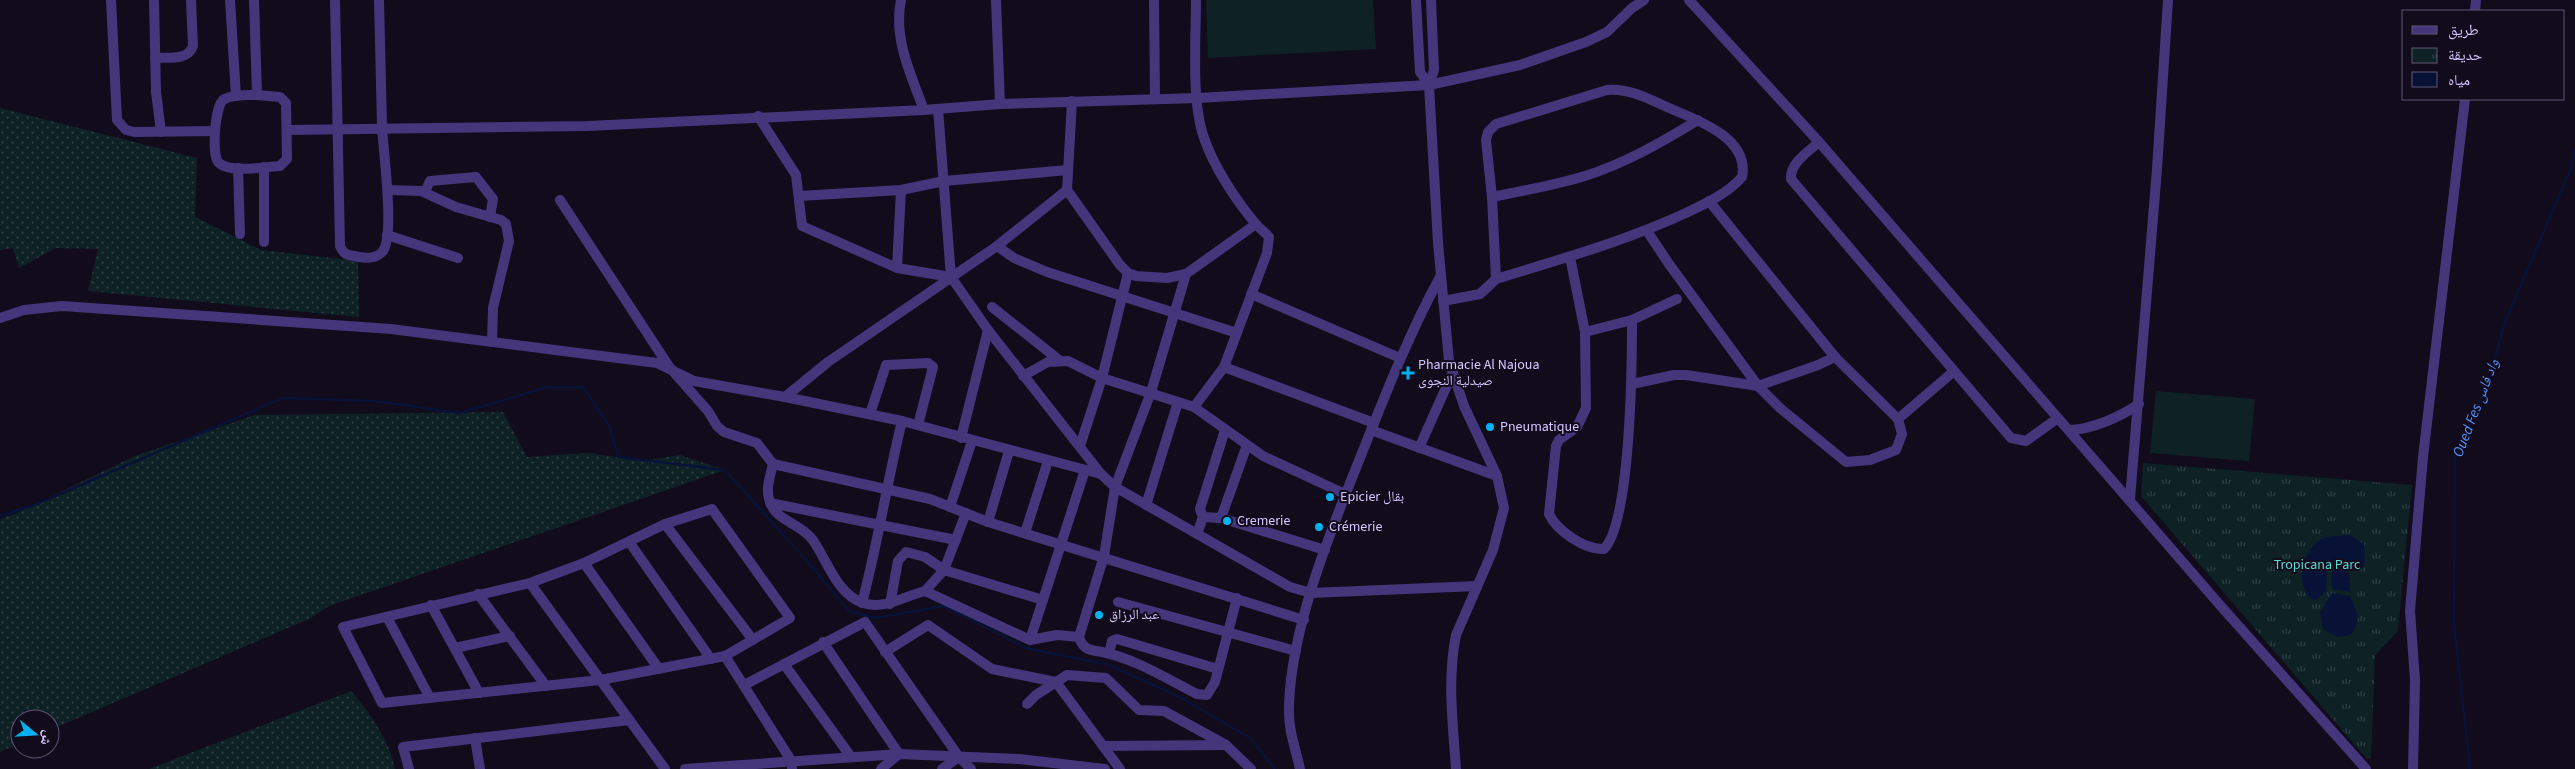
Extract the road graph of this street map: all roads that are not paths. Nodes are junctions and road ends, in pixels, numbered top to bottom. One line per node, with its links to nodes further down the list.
1 (111, 0): 34 (street)
2 (154, 0): 17 (street)
3 (191, 0): 17 (street)
4 (230, 0): 20 (street)
5 (254, 0): 19 (street)
6 (335, 0): 30 (street)
7 (378, 0): 31 (street)
8 (901, 0): 27 (street)
9 (996, 0): 25 (street)
10 (1154, 0): 21 (street)
11 (1196, 0): 22 (street)
12 (1416, 0): 18 (street)
13 (1432, 0): 18 (street)
14 (1644, 0): 18 (street)
15 (1690, 0): 35 (street)
16 (2168, 0): 89 (street)
17 (155, 58): 34 (street)
18 (1429, 85): 22 (street); 60 (street)
19 (257, 95): 20 (street); 32 (street)
20 (236, 96): 33 (street)
21 (1154, 98): 22 (street); 24 (street)
22 (1198, 98): 49 (street)
23 (2465, 100): 189 (street)
24 (1072, 101): 25 (street); 38 (street)
25 (1000, 104): 26 (street)
26 (938, 109): 27 (street); 39 (street)
27 (924, 110): 28 (street)
28 (758, 116): 31 (street); 44 (street)
29 (1698, 120): 45 (street); 45 (street); 47 (street)
30 (337, 129): 31 (street); 32 (street); 52 (street)
31 (382, 129): 40 (street)
32 (288, 130): 36 (street)
33 (214, 131): 34 (street); 37 (street)
34 (161, 132)
35 (1819, 142): 81 (street); 92 (street)
36 (264, 167): 37 (street); 53 (street)
37 (238, 168): 51 (street)
38 (1068, 170): 39 (street); 42 (street)
39 (944, 181): 41 (street); 61 (street)
40 (388, 190): 43 (street); 52 (street)
41 (901, 190): 44 (street); 57 (street)
42 (1067, 190): 54 (street); 58 (street)
43 (425, 192): 48 (street); 48 (street)
44 (799, 196): 57 (street)
45 (1492, 197): 62 (street)
46 (560, 200): 79 (street)
47 (1709, 201): 50 (street); 75 (street)
48 (490, 217): 74 (street)
49 (1256, 224): 59 (street); 63 (street)
50 (1647, 231): 55 (street); 85 (street)
51 (240, 234)
52 (387, 235): 56 (street)
53 (264, 242)
54 (997, 246): 61 (street); 64 (street)
55 (1570, 257): 62 (street); 72 (street)
56 (458, 258)
57 (897, 268): 61 (street)
58 (1128, 273): 59 (street); 64 (street)
59 (1186, 274): 68 (street)
60 (1441, 276): 66 (street); 76 (street)
61 (951, 277): 71 (street); 87 (street)
62 (1496, 279): 66 (street)
63 (1251, 294): 73 (street); 76 (street)
64 (1120, 296): 68 (street); 83 (street)
65 (1677, 299): 70 (street)
66 (1443, 301): 80 (street)
67 (992, 307): 77 (street)
68 (1175, 313): 73 (street); 86 (street)
69 (0, 318): 74 (street)
70 (1632, 320): 72 (street); 84 (street)
71 (988, 330): 82 (street); 99 (street)
72 (1585, 332): 84 (street)
73 (1237, 333): 78 (street)
74 (492, 342): 79 (street)
75 (1835, 357): 85 (street); 93 (street)
76 (1400, 358): 96 (street)
77 (1059, 360): 82 (street); 83 (street)
78 (1224, 367): 90 (street); 96 (street)
79 (670, 368): 87 (street); 106 (street)
80 (1453, 372): 103 (street); 109 (street)
81 (1953, 372): 92 (street); 93 (street)
82 (1023, 376): 102 (street)
83 (1102, 378): 86 (street); 102 (street)
84 (1632, 384): 85 (street)
85 (1758, 386): 93 (street)
86 (1151, 392): 88 (street); 110 (street)
87 (785, 397): 91 (street)
88 (1178, 402): 90 (street); 115 (street)
89 (2139, 404): 98 (street); 113 (street)
90 (1194, 407): 97 (street)
91 (870, 414): 94 (street); 95 (street)
92 (2058, 418): 98 (street)
93 (1898, 419)
94 (902, 421): 95 (street); 111 (street)
95 (918, 425): 99 (street)
96 (1373, 426): 103 (street); 112 (street)
97 (1225, 430): 101 (street); 118 (street)
98 (2070, 430): 113 (street)
99 (961, 438): 100 (street)
100 (972, 442): 104 (street); 116 (street)
101 (1247, 445): 112 (street); 119 (street)
102 (1080, 446): 108 (street)
103 (1419, 448): 109 (street)
104 (1009, 451): 105 (street); 120 (street)
105 (1048, 461): 107 (street); 123 (street)
106 (773, 464): 111 (street); 114 (street)
107 (1085, 470): 108 (street); 127 (street)
108 (1100, 474): 110 (street)
109 (1497, 476): 133 (street)
110 (1115, 487): 115 (street); 129 (street)
111 (886, 488): 116 (street); 122 (street)
112 (1345, 494): 128 (street)
113 (2130, 499): 188 (street)
114 (770, 503): 122 (street); 140 (street)
115 (1146, 505): 124 (street)
116 (950, 507): 117 (street)
117 (966, 513): 120 (street); 125 (street)
118 (1203, 517): 119 (street); 124 (street)
119 (1221, 518): 128 (street)
120 (988, 522): 123 (street)
121 (665, 524): 126 (street); 148 (street); 148 (street)
122 (882, 525): 125 (street); 140 (street)
123 (1025, 533): 127 (street)
124 (1197, 534): 135 (street)
125 (956, 540): 131 (street)
126 (630, 543): 130 (street); 156 (street)
127 (1063, 543): 129 (street); 138 (street)
128 (1325, 550): 135 (street)
129 (1104, 556): 137 (street); 147 (street)
130 (584, 563): 132 (street); 158 (street)
131 (944, 570): 134 (street); 138 (street); 141 (street)
132 (530, 583): 136 (street); 160 (street)
133 (1477, 586): 135 (street); 187 (street)
134 (925, 591): 141 (street); 149 (street)
135 (1311, 593): 144 (street)
136 (478, 594): 142 (street); 146 (street)
137 (1238, 598): 144 (street); 145 (street)
138 (1043, 600): 149 (street)
139 (1118, 602): 145 (street)
140 (862, 603): 141 (street)
141 (890, 604)
142 (431, 605): 143 (street); 151 (street)
143 (387, 618): 165 (street); 165 (street)
144 (1304, 620): 152 (street)
145 (1227, 633): 152 (street); 159 (street)
146 (510, 636): 151 (street); 163 (street)
147 (1079, 637): 149 (street); 154 (street)
148 (753, 640): 155 (street)
149 (1030, 640)
150 (823, 642): 153 (street); 157 (street); 171 (street)
151 (455, 648): 164 (street)
152 (1296, 651): 186 (street)
153 (886, 652): 161 (street); 173 (street)
154 (1109, 653): 159 (street); 159 (street)
155 (725, 656): 156 (street); 162 (street)
156 (711, 659): 158 (street)
157 (784, 664): 162 (street); 172 (street)
158 (659, 669): 160 (street)
159 (1218, 669)
160 (600, 680): 163 (street); 167 (street)
161 (1056, 682): 166 (street); 169 (street); 170 (street)
162 (744, 685): 175 (street)
163 (546, 686): 164 (street)
164 (479, 693): 165 (street)
165 (430, 698)
166 (1027, 704)
167 (629, 720): 168 (street); 178 (street)
168 (475, 738): 176 (street); 177 (street)
169 (1226, 745): 170 (street); 185 (street)
170 (1103, 746): 184 (street)
171 (899, 754): 172 (street); 173 (street); 180 (street)
172 (851, 757): 175 (street)
173 (960, 757): 174 (street); 181 (street); 182 (street)
174 (1018, 764): 183 (street)
175 (792, 765): 179 (street)
176 (410, 769)
177 (480, 769)
178 (665, 769)
179 (685, 769)
180 (881, 769)
181 (942, 769)
182 (971, 769)
183 (1104, 769)
184 (1120, 769)
185 (1251, 769)
186 (1300, 769)
187 (1456, 769)
188 (2366, 769)
189 (2413, 769)

